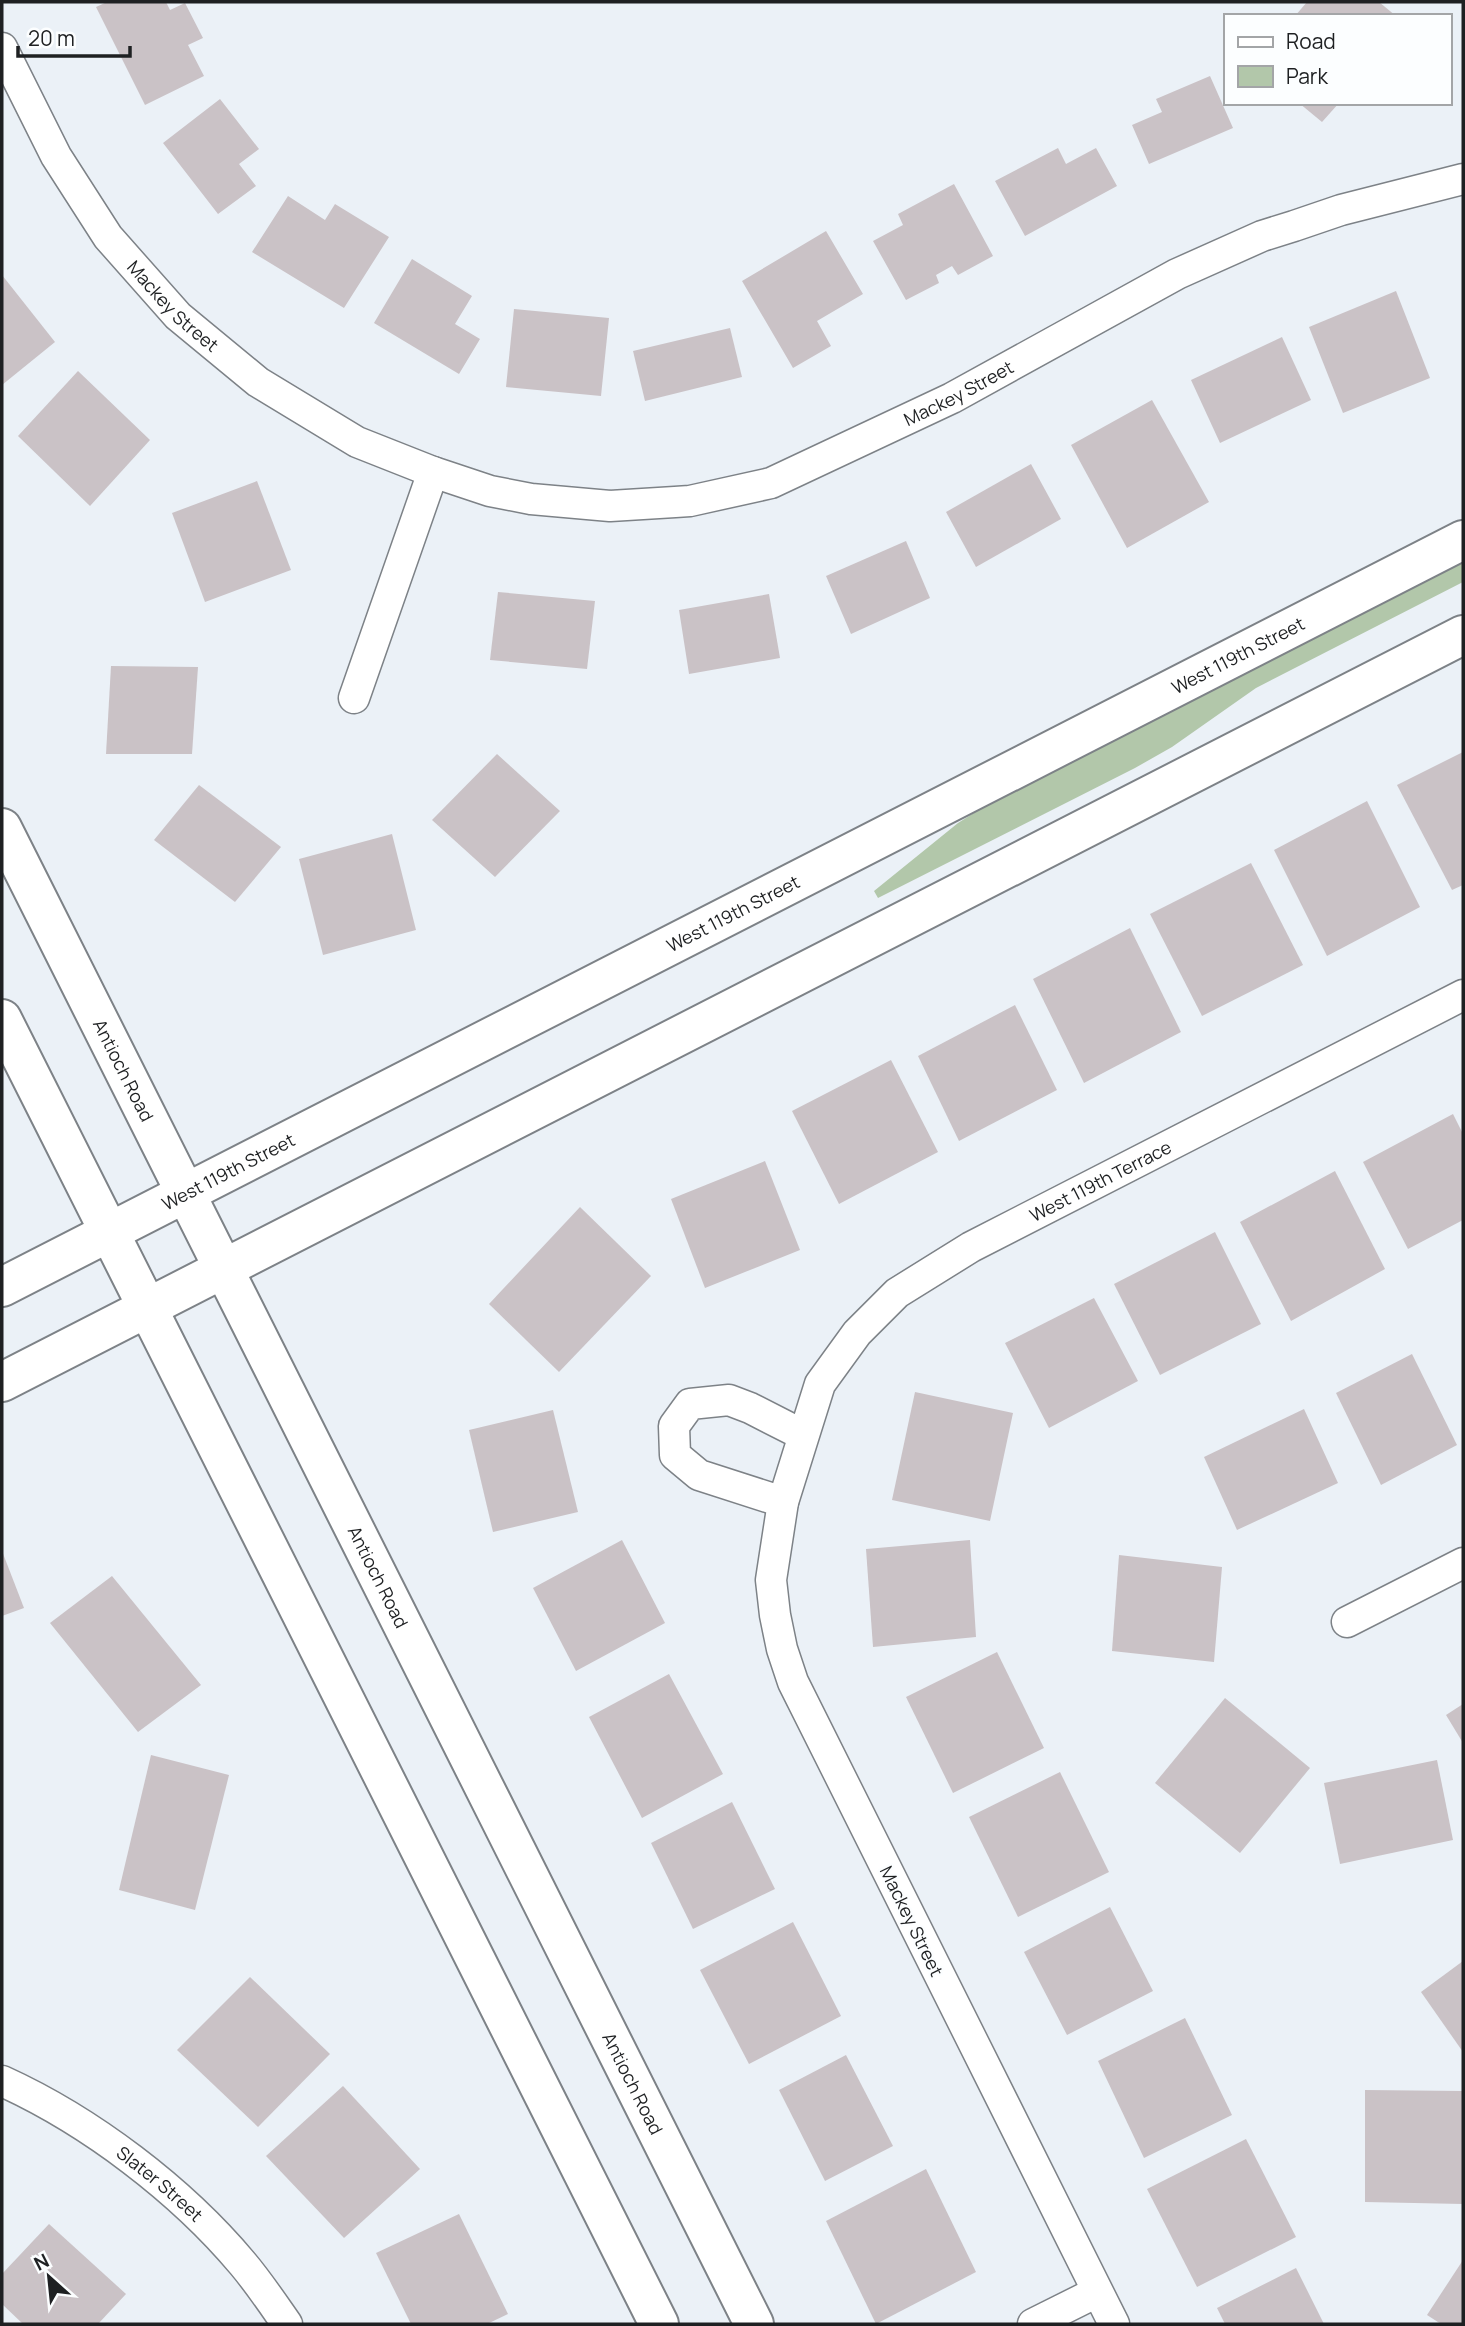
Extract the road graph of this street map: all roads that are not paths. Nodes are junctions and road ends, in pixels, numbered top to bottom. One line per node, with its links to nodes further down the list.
1 (2, 48): 3 (street, Mackey Street)
2 (1463, 178): 3 (street, Mackey Street)
3 (433, 472): 6 (street)
4 (1463, 540): 10 (main road, West 119th Street)
5 (1463, 635): 12 (main road)
6 (354, 698)
7 (2, 828): 10 (main road, Antioch Road)
8 (1463, 995): 16 (street, West 119th Terrace)
9 (2, 1019): 11 (main road)
10 (184, 1193): 11 (main road, West 119th Street); 12 (main road, Antioch Road)
11 (108, 1232): 13 (main road, West 119th Street); 14 (main road)
12 (222, 1268): 14 (main road); 24 (main road, Antioch Road)
13 (2, 1287)
14 (146, 1308): 15 (main road); 23 (main road)
15 (2, 1382)
16 (803, 1436): 17 (street, West 119th Terrace); 17 (street)
17 (783, 1503): 21 (street, Mackey Street)
18 (1463, 1563): 19 (street)
19 (1347, 1622)
20 (2, 2081): 22 (street, Slater Street)
21 (1097, 2292): 25 (street); 26 (street, Mackey Street)
22 (287, 2324)
23 (659, 2324)
24 (754, 2324)
25 (1033, 2324)
26 (1114, 2324)

